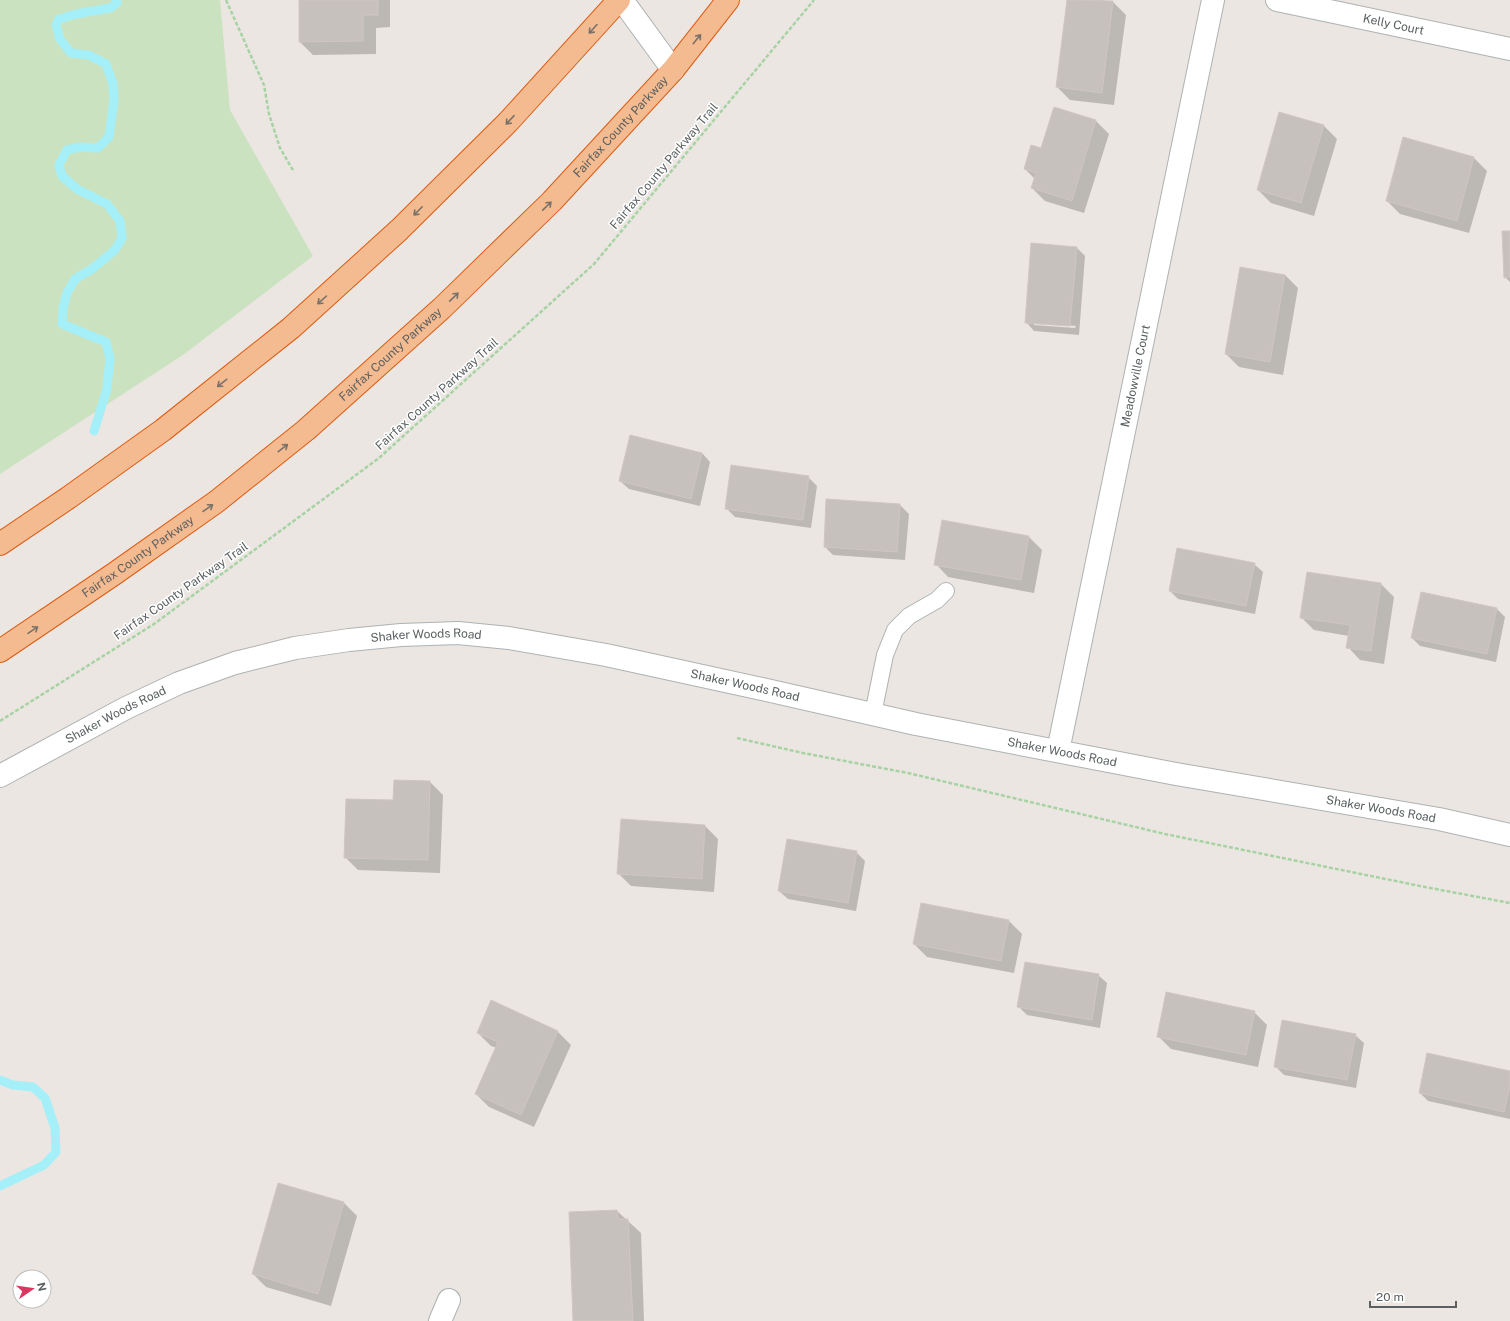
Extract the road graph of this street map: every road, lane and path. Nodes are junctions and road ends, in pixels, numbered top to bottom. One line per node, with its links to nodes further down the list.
1 (226, 0): 9 (path)
2 (621, 0): 8 (street); 10 (highway, one-way to 10)
3 (728, 0): 8 (highway, Fairfax County Parkway, one-way to 3)
4 (814, 0): 14 (path, Fairfax County Parkway Trail)
5 (1213, 0): 16 (street, Meadowville Court)
6 (1277, 0): 7 (street, Kelly Court)
7 (1510, 49)
8 (673, 70): 12 (highway, Fairfax County Parkway, one-way to 8)
9 (294, 172)
10 (0, 544)
11 (946, 591): 13 (lane)
12 (0, 651)
13 (872, 714): 16 (street, Shaker Woods Road); 17 (street, Shaker Woods Road)
14 (0, 721)
15 (737, 738): 19 (path)
16 (1058, 751): 18 (street, Shaker Woods Road)
17 (0, 776)
18 (1510, 835)
19 (1510, 903)
20 (449, 1300): 21 (street)
21 (440, 1321)

